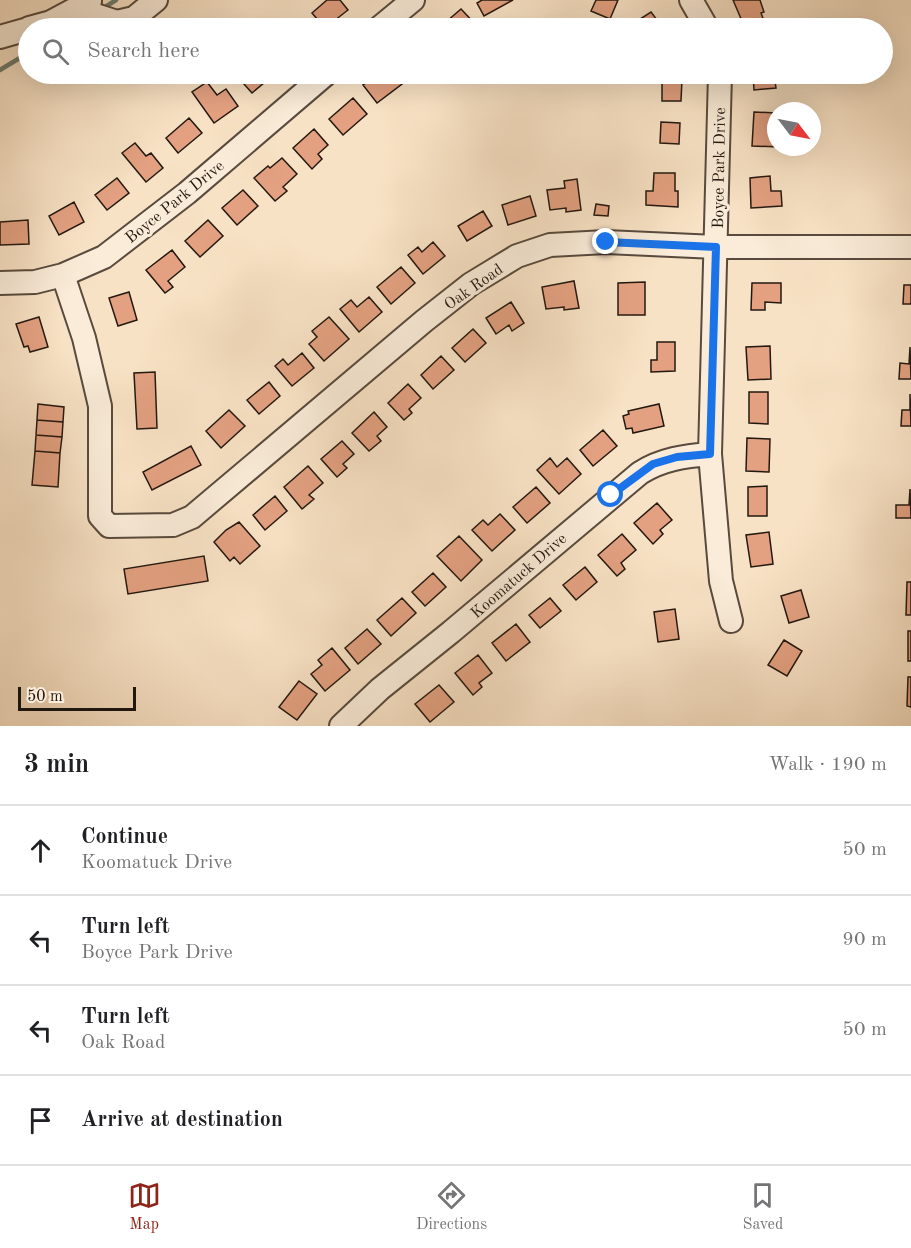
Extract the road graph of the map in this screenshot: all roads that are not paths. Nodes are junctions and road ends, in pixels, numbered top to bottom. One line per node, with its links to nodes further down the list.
1 (156, 0): 7 (street)
2 (413, 0): 8 (street)
3 (692, 0): 9 (street)
4 (88, 9): 5 (street); 6 (street)
5 (62, 18)
6 (108, 18)
7 (134, 18)
8 (391, 18)
9 (702, 18)
10 (18, 31): 11 (street)
11 (0, 37)
12 (314, 84): 16 (street, Boyce Park Drive)
13 (720, 84): 14 (street, Boyce Park Drive)
14 (716, 247): 15 (street, Oak Road); 16 (street, Oak Road); 18 (street, Boyce Park Drive)
15 (911, 247)
16 (63, 275): 17 (street, Boyce Park Drive)
17 (0, 283)
18 (710, 454): 19 (street, Boyce Park Drive); 20 (street, Koomatuck Drive)
19 (731, 621)
20 (341, 726)

